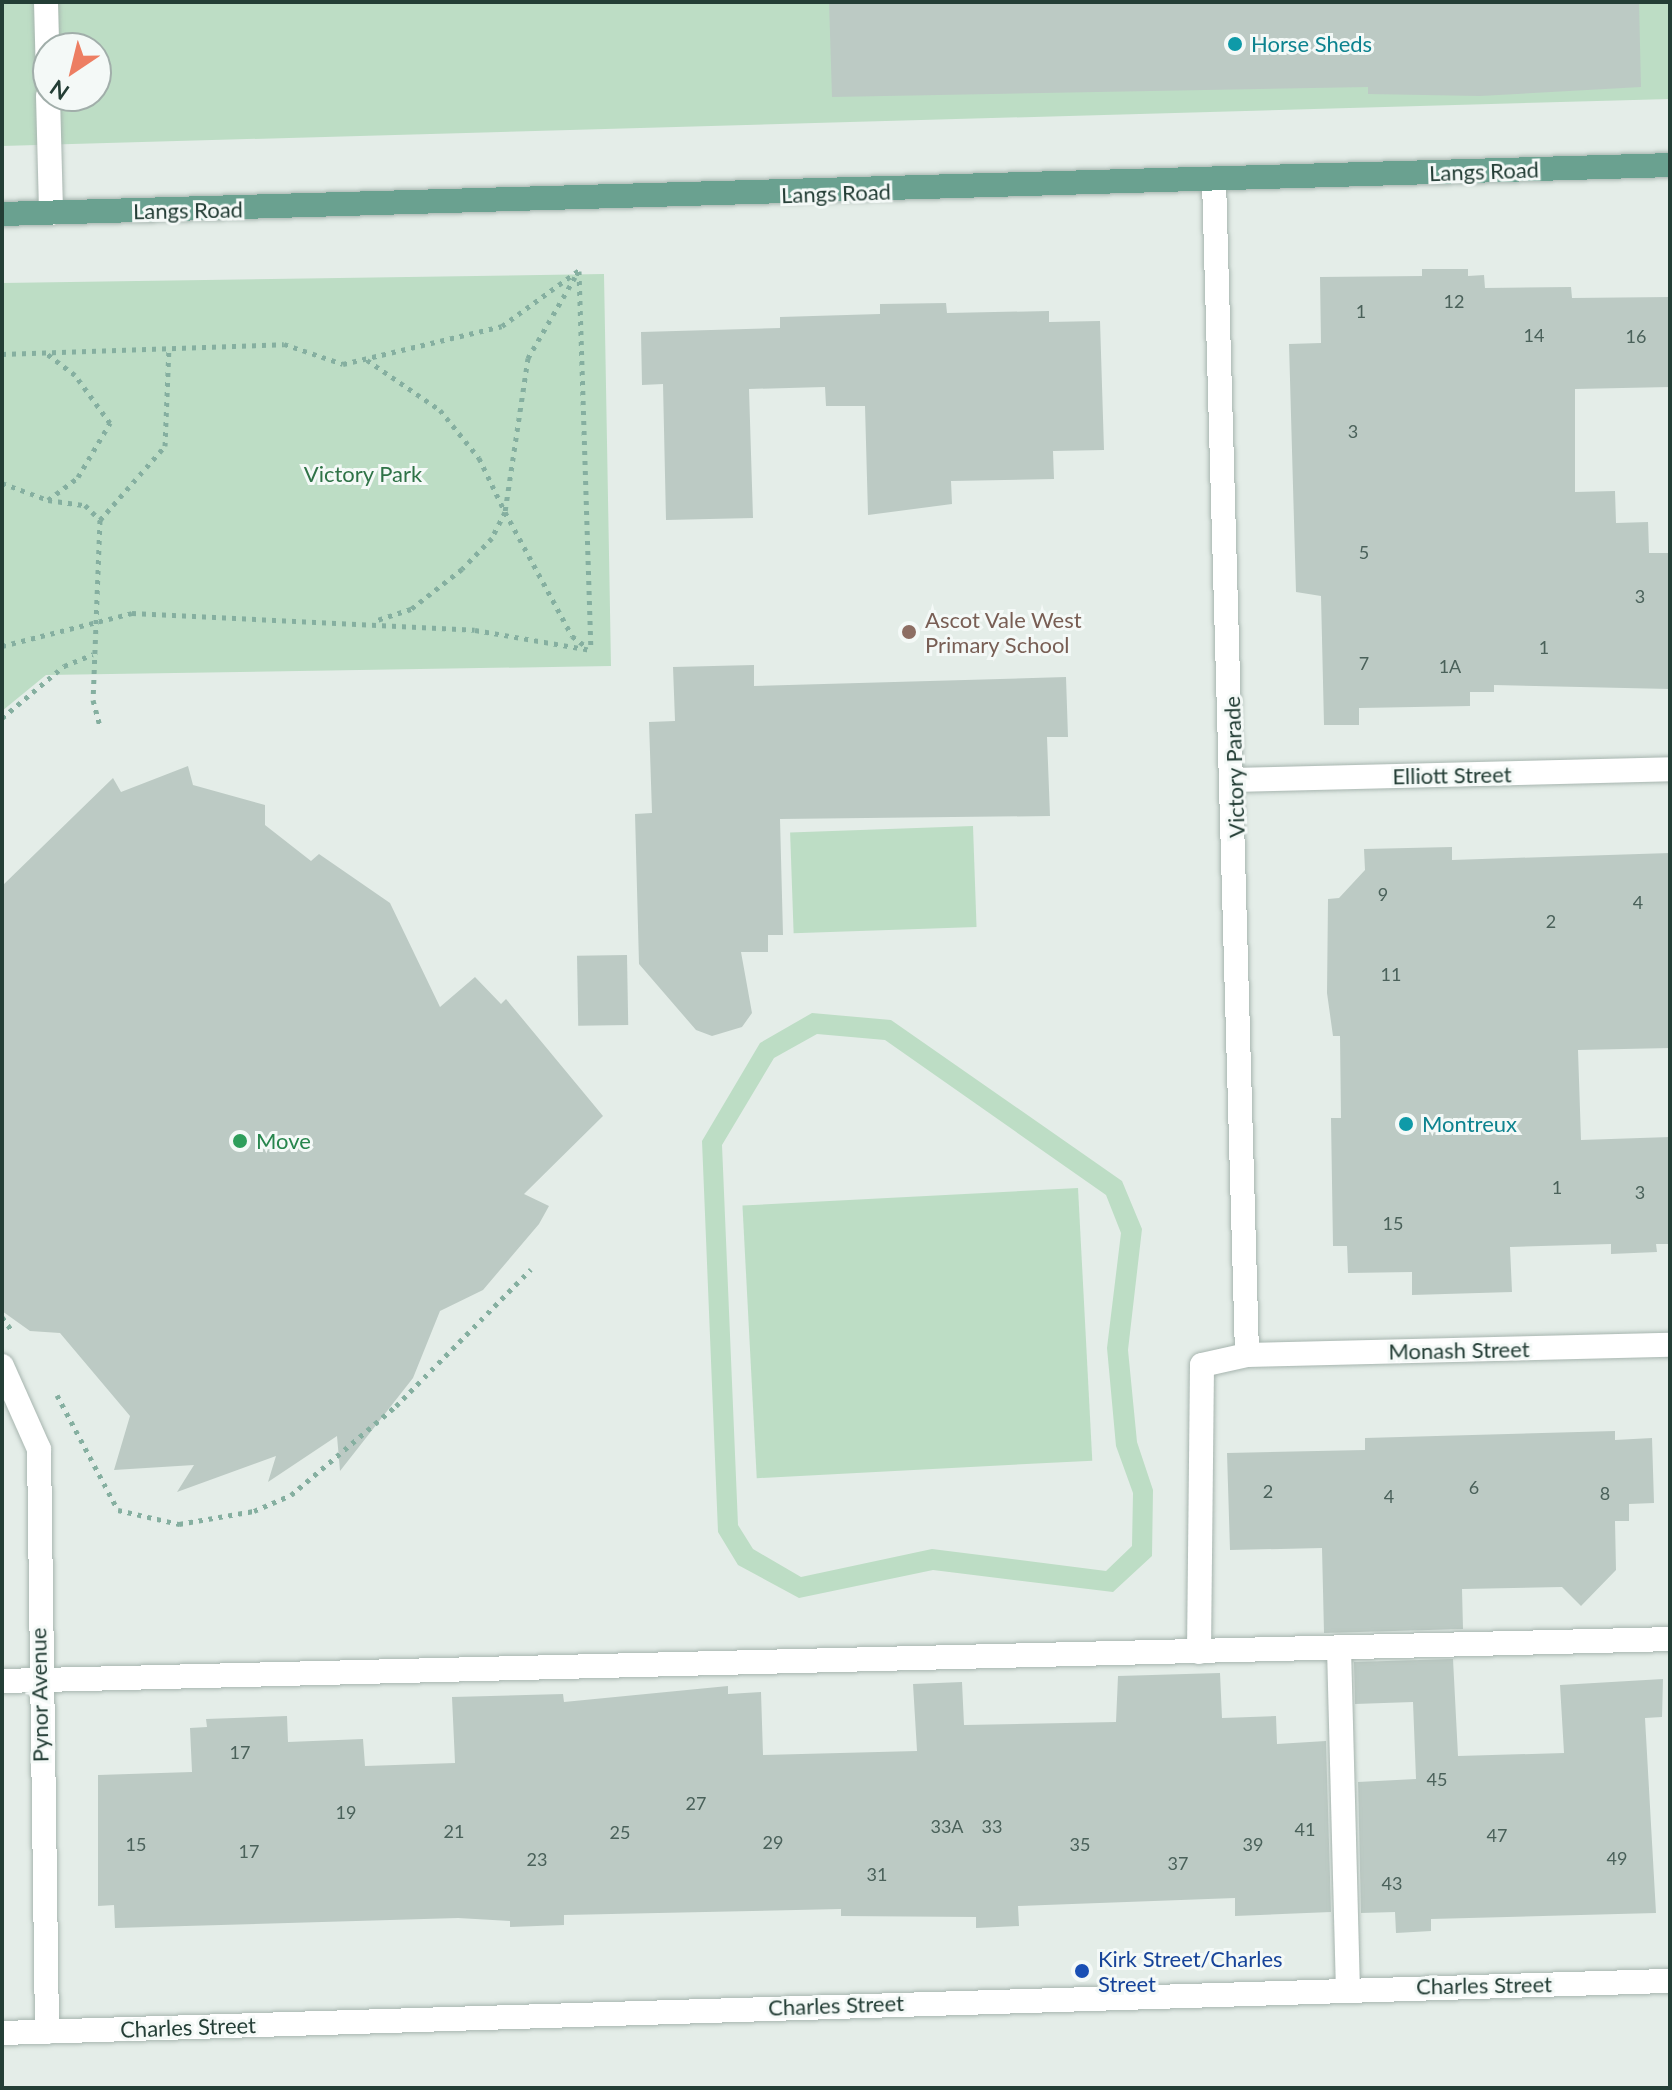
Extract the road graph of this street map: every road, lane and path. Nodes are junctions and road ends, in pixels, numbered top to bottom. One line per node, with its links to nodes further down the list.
1 (46, 2): 2 (street)
2 (47, 32)
3 (48, 112): 6 (street)
4 (1670, 165): 5 (main road, Langs Road)
5 (1214, 180): 6 (main road, Langs Road); 25 (street, Victory Parade)
6 (51, 213): 7 (main road, Langs Road)
7 (2, 214)
8 (579, 270): 12 (path); 15 (path); 20 (path)
9 (169, 348): 10 (path); 12 (path); 16 (path)
10 (46, 353): 11 (path); 14 (path)
11 (2, 354)
12 (366, 360): 15 (path)
13 (2, 483): 14 (path)
14 (48, 500): 16 (path)
15 (505, 512): 17 (path); 20 (path)
16 (100, 520): 18 (path)
17 (373, 622): 18 (path); 20 (path)
18 (94, 624): 19 (path); 21 (path)
19 (2, 646)
20 (591, 650)
21 (93, 654): 22 (path); 23 (path)
22 (2, 718)
23 (100, 727)
24 (1670, 769): 25 (street, Elliott Street)
25 (1235, 780): 30 (street, Victory Parade)
26 (531, 1269): 32 (path)
27 (2, 1317): 28 (path)
28 (19, 1342)
29 (1670, 1345): 30 (street, Monash Street)
30 (1247, 1355): 35 (street, Monash Street)
31 (2, 1366): 36 (street, Pynor Avenue)
32 (54, 1391)
33 (1670, 1639): 34 (street)
34 (1339, 1648): 35 (street); 39 (street)
35 (1199, 1652): 36 (street)
36 (39, 1679): 37 (street); 40 (street, Pynor Avenue)
37 (2, 1681)
38 (1670, 1981): 39 (street, Charles Street)
39 (1348, 1988): 40 (street, Charles Street)
40 (47, 2032): 41 (street, Charles Street)
41 (2, 2033)

